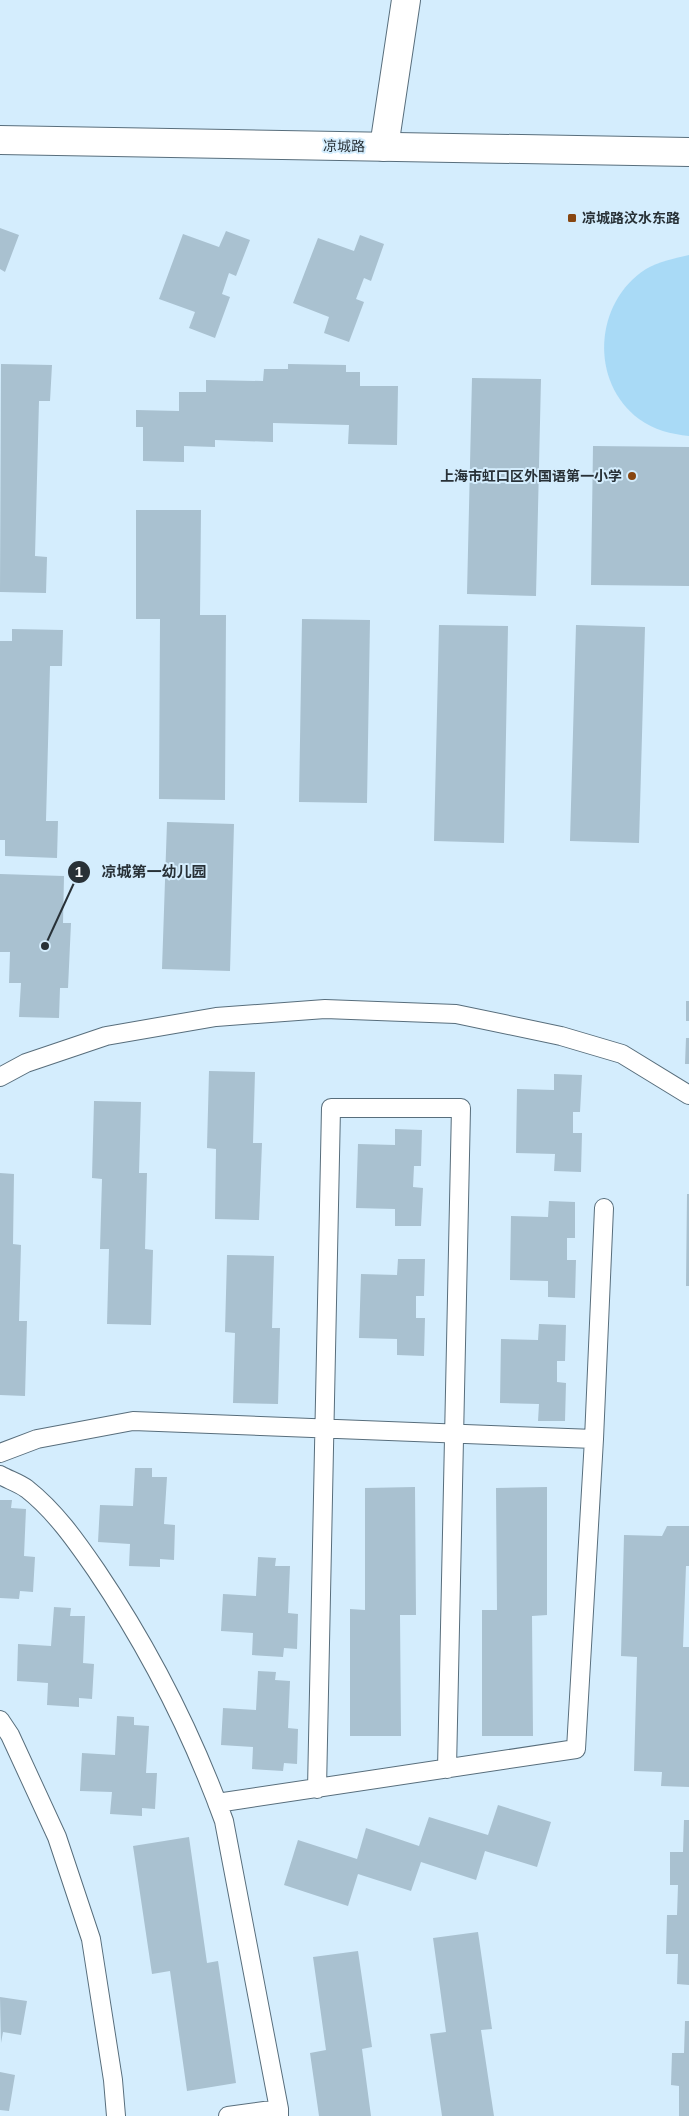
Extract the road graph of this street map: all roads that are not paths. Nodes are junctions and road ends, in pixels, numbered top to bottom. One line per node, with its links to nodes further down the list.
1 (406, 0): 3 (street)
2 (0, 140): 3 (street, 凉城路)
3 (384, 147): 4 (street, 凉城路)
4 (689, 152)
5 (0, 1077): 6 (lane)
6 (689, 1095)
7 (604, 1208): 10 (lane)
8 (324, 1428): 9 (lane); 9 (lane); 11 (lane); 15 (lane)
9 (455, 1433): 10 (lane); 14 (lane)
10 (594, 1439): 14 (lane)
11 (0, 1454)
12 (0, 1475): 16 (lane)
13 (0, 1720): 18 (lane)
14 (447, 1769): 15 (lane)
15 (317, 1789): 16 (lane)
16 (217, 1803): 17 (lane)
17 (279, 2112): 19 (lane)
18 (116, 2116)
19 (228, 2116)

